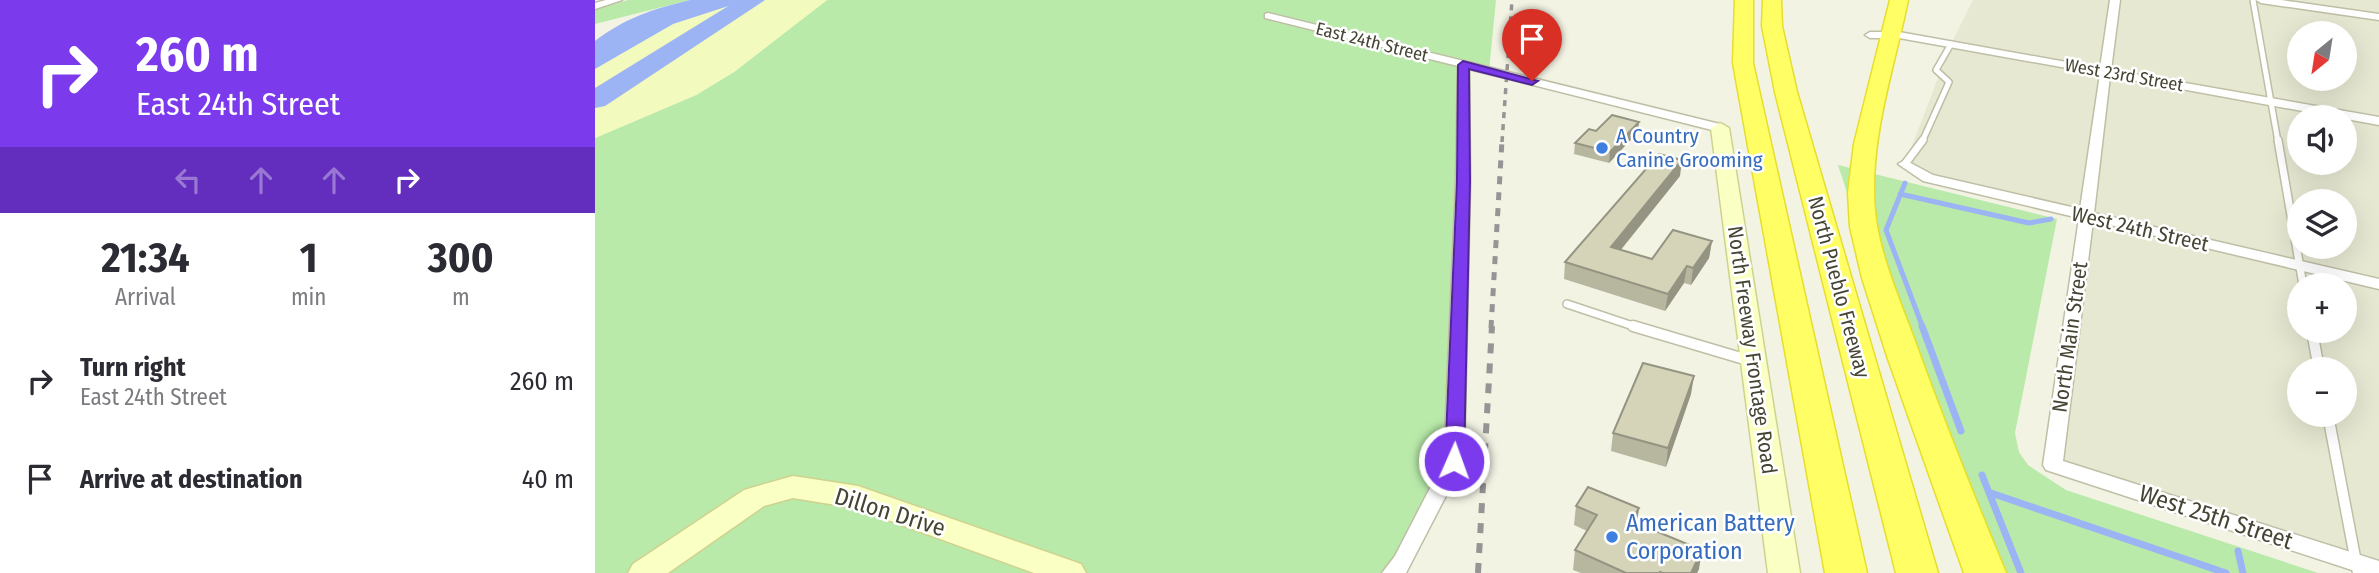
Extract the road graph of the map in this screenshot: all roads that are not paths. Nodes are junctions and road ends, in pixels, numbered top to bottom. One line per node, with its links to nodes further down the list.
1 (617, 0): 9 (street)
2 (1731, 0): 12 (highway)
3 (1744, 0): 12 (highway, North Pueblo Freeway)
4 (1772, 0): 36 (highway, North Pueblo Freeway)
5 (1899, 0): 13 (highway)
6 (2115, 0): 16 (street, North Main Street)
7 (2253, 0): 17 (lane)
8 (2261, 0): 11 (street)
9 (595, 6)
10 (1268, 16): 15 (street, East 24th Street)
11 (2379, 17)
12 (1741, 32): 35 (highway, North Pueblo Freeway)
13 (1881, 35): 14 (street, West 23rd Street); 37 (highway)
14 (1951, 44): 16 (street, West 23rd Street); 20 (lane)
15 (1463, 65): 19 (street, East 24th Street); 33 (street)
16 (2103, 71): 17 (street, West 23rd Street); 21 (street, North Main Street)
17 (2272, 102): 18 (street, West 23rd Street); 22 (lane)
18 (2379, 121)
19 (1720, 128): 26 (street, North Freeway Frontage Road)
20 (1905, 164): 21 (street, West 24th Street)
21 (2087, 216): 22 (street, West 24th Street); 28 (street, North Main Street)
22 (2299, 265): 23 (lane); 24 (street, West 24th Street)
23 (2301, 273)
24 (2379, 284)
25 (1567, 304): 26 (lane)
26 (1754, 362): 34 (street, North Freeway Frontage Road)
27 (2330, 427): 29 (lane)
28 (2053, 465): 29 (street, West 25th Street)
29 (2357, 567): 30 (street, West 25th Street)
30 (2379, 569)
31 (643, 573): 32 (street, Dillon Drive)
32 (1070, 573)
33 (1393, 573)
34 (1784, 573)
35 (1846, 573)
36 (1917, 573)
37 (1985, 573)

